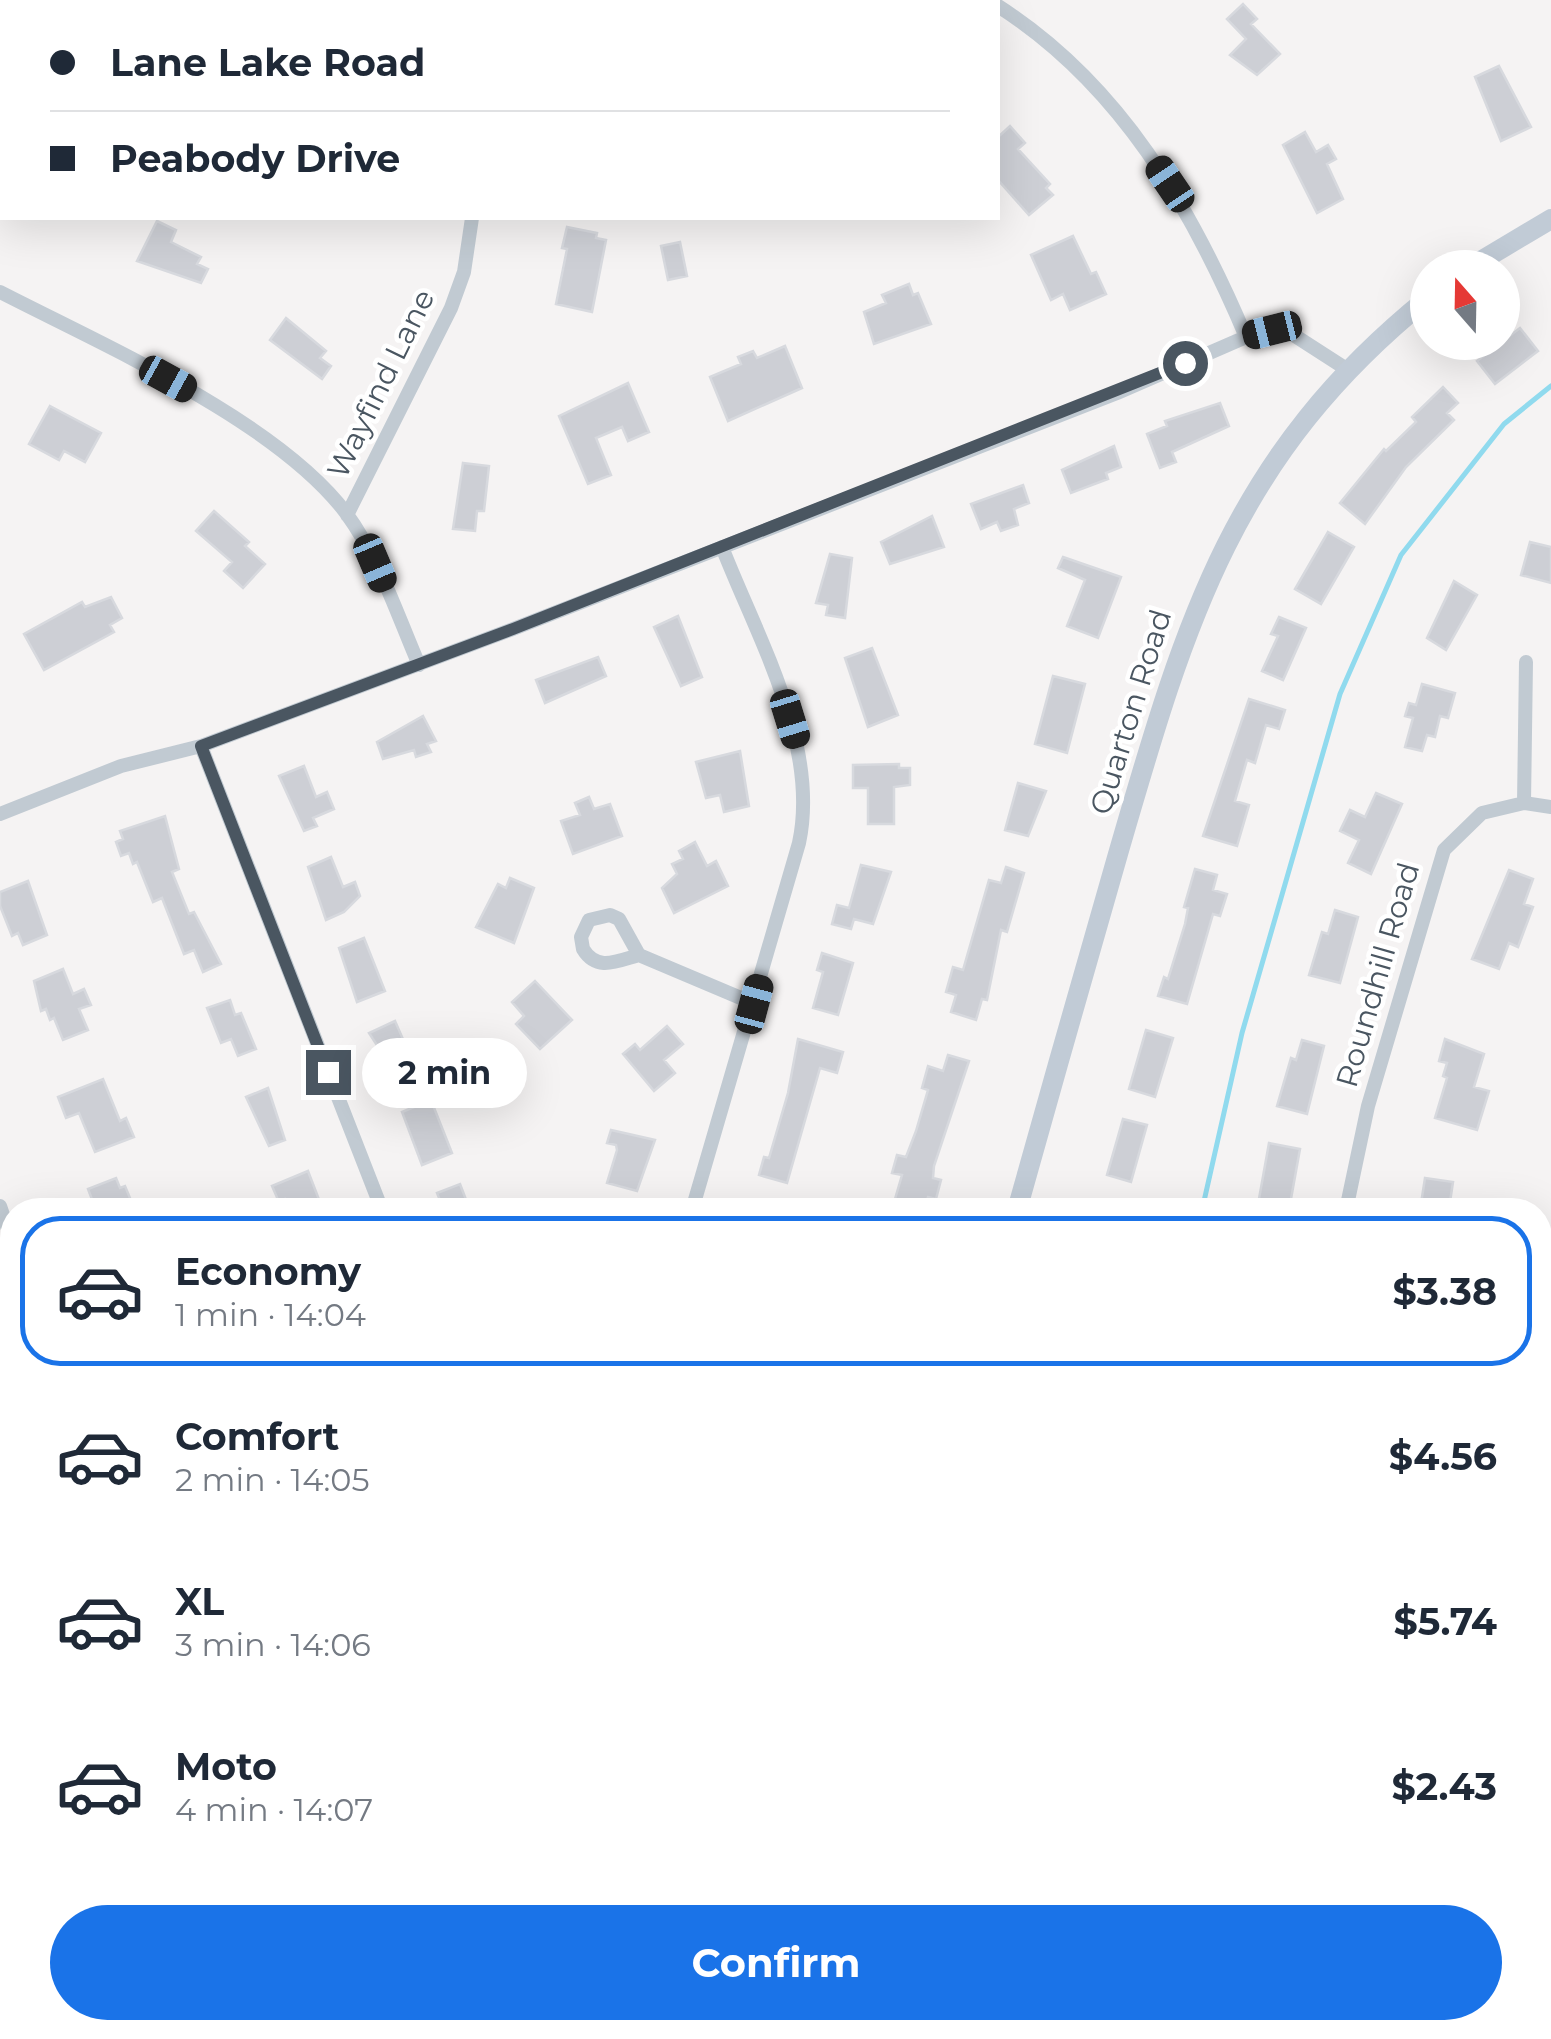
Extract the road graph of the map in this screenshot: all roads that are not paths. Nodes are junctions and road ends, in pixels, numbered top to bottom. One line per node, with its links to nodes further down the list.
1 (1000, 9): 7 (street)
2 (1551, 219): 4 (street)
3 (472, 220): 9 (street, Wayfind Lane)
4 (1499, 250)
5 (0, 292): 9 (street)
6 (1410, 314): 8 (street, Quarton Road)
7 (1246, 336): 8 (street); 10 (street)
8 (1348, 370): 21 (street, Quarton Road)
9 (347, 515): 12 (street)
10 (722, 546): 12 (street); 18 (street)
11 (1526, 662): 14 (street)
12 (418, 665): 13 (street)
13 (201, 746): 16 (street); 19 (street)
14 (1524, 802): 15 (street); 22 (street, Roundhill Road)
15 (1551, 807)
16 (0, 814)
17 (638, 955): 18 (street)
18 (754, 1004): 20 (street)
19 (377, 1198)
20 (696, 1198)
21 (1021, 1198)
22 (1349, 1198)

